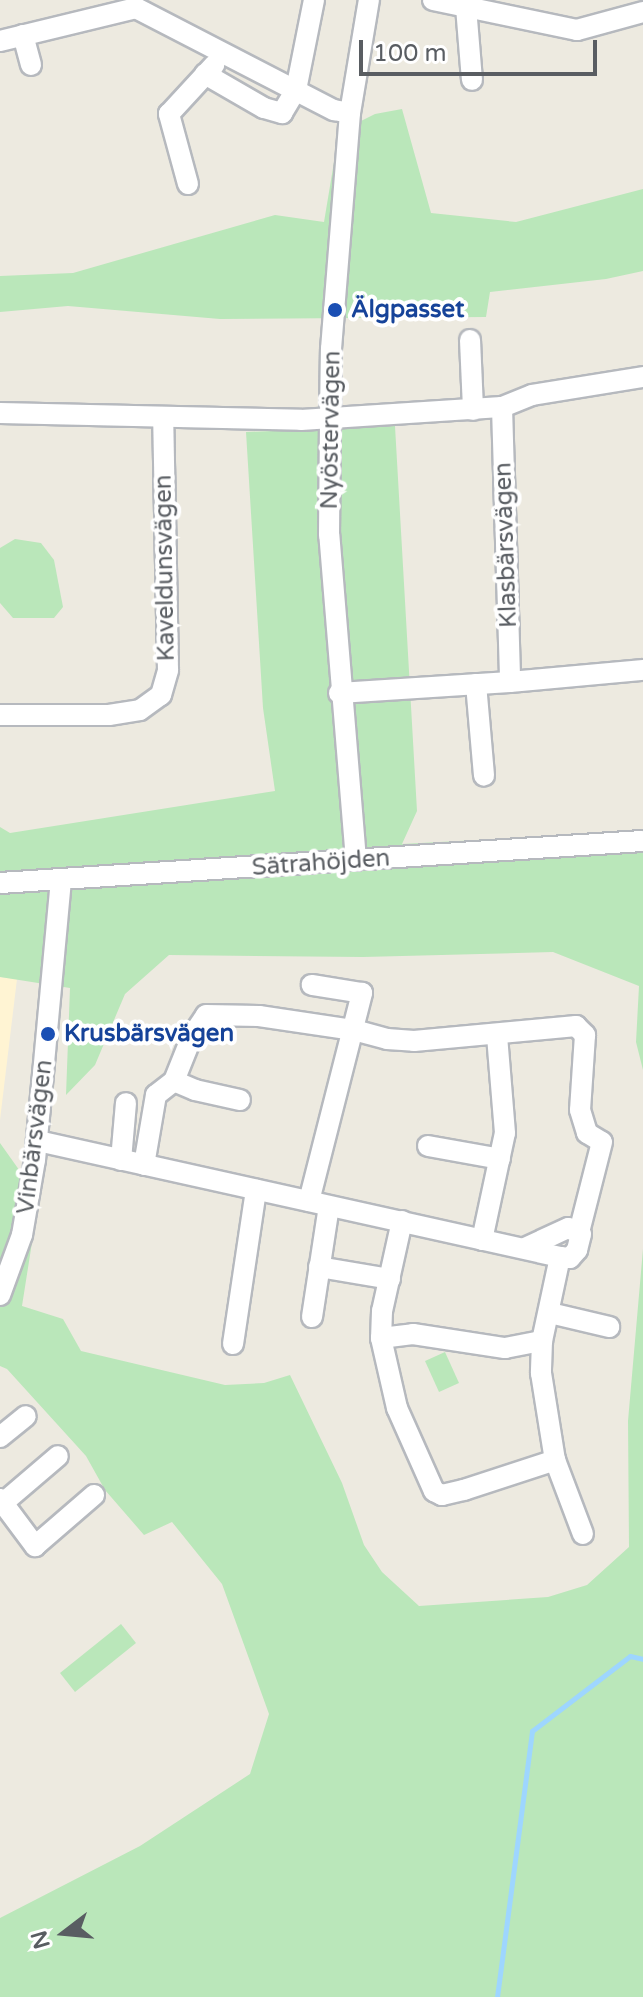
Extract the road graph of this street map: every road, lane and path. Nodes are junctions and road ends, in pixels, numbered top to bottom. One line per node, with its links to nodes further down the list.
1 (314, 0): 13 (street)
2 (369, 0): 14 (street, Nyöstervägen)
3 (433, 0): 4 (street)
4 (466, 7): 5 (street); 12 (street)
5 (501, 7): 6 (street)
6 (643, 12)
7 (23, 35): 8 (street); 9 (street); 10 (street)
8 (0, 41)
9 (224, 53): 11 (street); 13 (street)
10 (31, 65)
11 (205, 74): 13 (street); 15 (street)
12 (472, 80)
13 (296, 90): 14 (street)
14 (350, 113): 21 (street, Nyöstervägen)
15 (188, 184)
16 (470, 340): 19 (street)
17 (643, 377): 18 (street)
18 (502, 407): 19 (street); 24 (street, Klasbärsvägen)
19 (473, 410): 21 (street)
20 (0, 413): 22 (street)
21 (330, 417): 22 (street); 26 (street, Nyöstervägen)
22 (163, 419): 27 (street, Kaveldunsvägen)
23 (643, 670): 24 (street)
24 (510, 682): 25 (street)
25 (476, 684): 26 (street); 28 (street)
26 (339, 693): 30 (street, Nyöstervägen)
27 (0, 715)
28 (484, 776)
29 (643, 841): 30 (street, Sätrahöjden)
30 (356, 860): 31 (street, Sätrahöjden)
31 (61, 881): 32 (street, Sätrahöjden); 39 (street, Vinbärsvägen)
32 (0, 883)
33 (312, 985): 34 (street)
34 (354, 1030): 35 (street); 36 (street); 45 (street)
35 (497, 1035): 41 (street); 47 (street)
36 (174, 1081): 37 (street); 43 (street)
37 (240, 1100)
38 (126, 1103): 42 (street)
39 (38, 1141): 42 (street); 53 (street, Vinbärsvägen)
40 (428, 1146): 41 (street)
41 (500, 1159): 48 (street)
42 (121, 1160): 43 (street)
43 (144, 1165): 44 (street)
44 (256, 1190): 45 (street); 59 (street)
45 (319, 1204): 46 (street); 51 (street)
46 (402, 1221): 48 (street); 52 (street)
47 (579, 1232): 49 (street); 50 (street)
48 (482, 1240): 49 (street)
49 (525, 1248): 50 (street)
50 (560, 1257): 54 (street)
51 (319, 1267): 52 (street); 55 (street)
52 (390, 1279): 57 (street)
53 (0, 1295)
54 (550, 1313): 56 (street); 58 (street)
55 (312, 1317)
56 (609, 1327)
57 (381, 1338): 58 (street); 63 (street)
58 (542, 1341): 63 (street)
59 (233, 1344)
60 (26, 1416): 61 (street)
61 (0, 1437)
62 (58, 1456): 65 (street)
63 (555, 1460): 66 (street)
64 (94, 1495): 65 (street)
65 (1, 1501)
66 (583, 1534)

